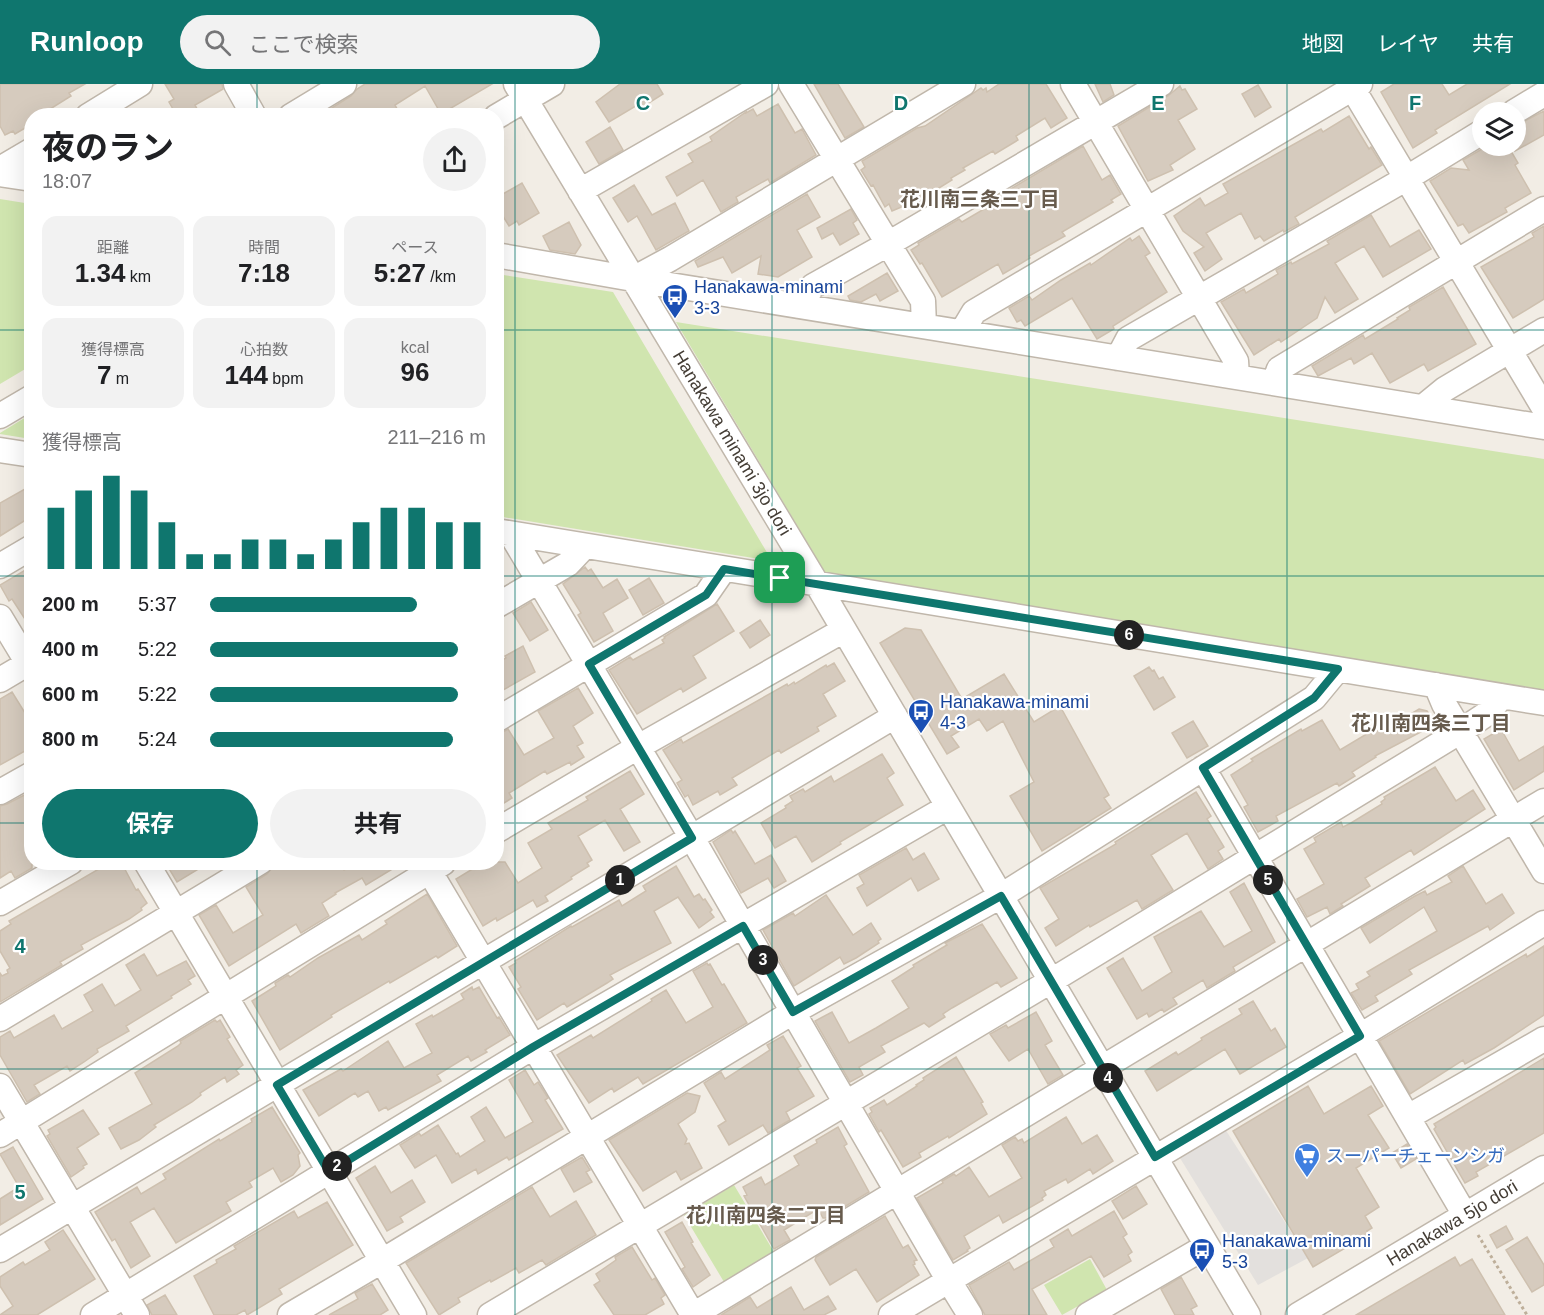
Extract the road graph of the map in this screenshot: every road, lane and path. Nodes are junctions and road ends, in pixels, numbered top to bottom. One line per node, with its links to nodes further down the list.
1 (140, 84): 14 (street)
2 (236, 84): 15 (street)
3 (344, 84): 16 (street)
4 (552, 84): 11 (street)
5 (766, 84): 24 (street)
6 (791, 84): 21 (street)
7 (963, 84): 21 (street)
8 (1073, 84): 18 (street)
9 (1161, 84): 18 (street)
10 (1354, 85): 23 (street); 25 (street)
11 (521, 92): 17 (street); 24 (street, Hanakawa minami 3jo dori)
12 (1544, 94): 13 (street)
13 (1526, 105)
14 (101, 108)
15 (250, 108)
16 (304, 108)
17 (504, 109)
18 (1096, 123): 25 (street); 27 (street)
19 (1472, 138): 23 (street)
20 (24, 157): 22 (street)
21 (837, 159): 27 (street); 30 (street)
22 (9, 170)
23 (1407, 178): 29 (street); 31 (street)
24 (580, 191): 30 (street, Hanakawa minami 3jo dori)
25 (1147, 209): 31 (street); 35 (street)
26 (1544, 209): 29 (street)
27 (888, 244): 32 (street); 33 (street)
28 (504, 256): 30 (street)
29 (1456, 261): 36 (street); 39 (street)
30 (633, 279): 32 (street); 53 (street, Hanakawa minami 3jo dori)
31 (1199, 298): 37 (street); 38 (street)
32 (799, 306): 33 (street)
33 (924, 326): 35 (street)
34 (1544, 330): 36 (street)
35 (962, 332): 37 (street)
36 (1510, 350): 41 (street); 42 (street)
37 (1118, 358): 38 (street)
38 (1236, 377): 39 (street)
39 (1275, 383): 41 (street)
40 (24, 402): 43 (street)
41 (1423, 407): 44 (street)
42 (1544, 408)
43 (0, 416)
44 (1544, 427)
45 (0, 450): 46 (street)
46 (24, 454)
47 (504, 533): 48 (street); 52 (street)
48 (585, 546): 51 (street); 52 (street)
49 (24, 552): 50 (street)
50 (0, 566)
51 (724, 569): 53 (street); 58 (street)
52 (539, 581): 54 (street); 58 (street)
53 (817, 584): 56 (street, Hanakawa minami 3jo dori); 60 (street)
54 (504, 601)
55 (0, 617): 57 (street)
56 (844, 630): 66 (street, Hanakawa minami 3jo dori); 68 (street)
57 (24, 655)
58 (589, 664): 65 (street); 68 (street)
59 (24, 667): 61 (street)
60 (1338, 669): 62 (street); 69 (street)
61 (0, 680)
62 (1436, 685): 63 (street); 67 (street)
63 (1502, 696): 64 (street); 67 (street)
64 (1544, 703)
65 (504, 715)
66 (895, 716): 73 (street, Hanakawa minami 3jo dori); 76 (street)
67 (1461, 731): 74 (street); 77 (street)
68 (638, 747): 75 (street); 76 (street)
69 (1203, 768): 77 (street); 84 (street)
70 (24, 778): 71 (street)
71 (0, 792)
72 (1544, 801): 74 (street)
73 (948, 807): 84 (street, Hanakawa minami 3jo dori); 88 (street)
74 (1514, 821): 83 (street); 89 (street)
75 (504, 826)
76 (692, 838): 88 (street); 90 (street)
77 (1255, 858): 89 (street); 91 (street)
78 (57, 870): 85 (street)
79 (151, 870): 86 (street)
80 (246, 870): 86 (street)
81 (424, 870): 92 (street)
82 (435, 870): 90 (street)
83 (1544, 871)
84 (1001, 896): 91 (street, Hanakawa minami 3jo dori); 93 (street)
85 (0, 903)
86 (175, 912): 92 (street); 94 (street)
87 (1544, 923): 95 (street)
88 (743, 926): 93 (street); 97 (street)
89 (1306, 944): 95 (street); 98 (street)
90 (483, 962): 97 (street); 99 (street)
91 (1051, 981): 98 (street, Hanakawa minami 3jo dori); 101 (street)
92 (225, 996): 99 (street); 103 (street)
93 (793, 1012): 101 (street); 105 (street)
94 (0, 1019)
95 (1360, 1036): 102 (street); 106 (street)
96 (1544, 1039): 102 (street)
97 (533, 1047): 105 (street); 108 (street)
98 (1103, 1069): 106 (street, Hanakawa minami 3jo dori); 109 (street)
99 (277, 1085): 108 (street); 110 (street)
100 (0, 1086): 103 (street)
101 (846, 1103): 109 (street); 112 (street)
102 (1408, 1117): 111 (street)
103 (21, 1122): 104 (street); 110 (street)
104 (0, 1135)
105 (587, 1137): 112 (street); 116 (street)
106 (1155, 1157): 114 (street, Hanakawa minami 3jo dori); 117 (street)
107 (1544, 1168): 111 (street, Hanakawa 5jo dori)
108 (329, 1172): 116 (street); 118 (street)
109 (898, 1193): 117 (street); 123 (street)
110 (72, 1207): 115 (street); 118 (street)
111 (1465, 1215): 128 (street, Hanakawa 5jo dori)
112 (639, 1225): 122 (street); 123 (street)
113 (1478, 1235): 129 (path)
114 (1207, 1246): 126 (street); 127 (street, Hanakawa minami 3jo dori)
115 (0, 1250)
116 (382, 1262): 120 (street); 121 (street)
117 (949, 1281): 124 (street); 125 (street)
118 (131, 1305): 119 (street)
119 (93, 1315)
120 (290, 1315)
121 (414, 1315)
122 (490, 1315)
123 (693, 1315)
124 (891, 1315)
125 (970, 1315)
126 (1088, 1315)
127 (1248, 1315)
128 (1298, 1315)
129 (1527, 1315)

